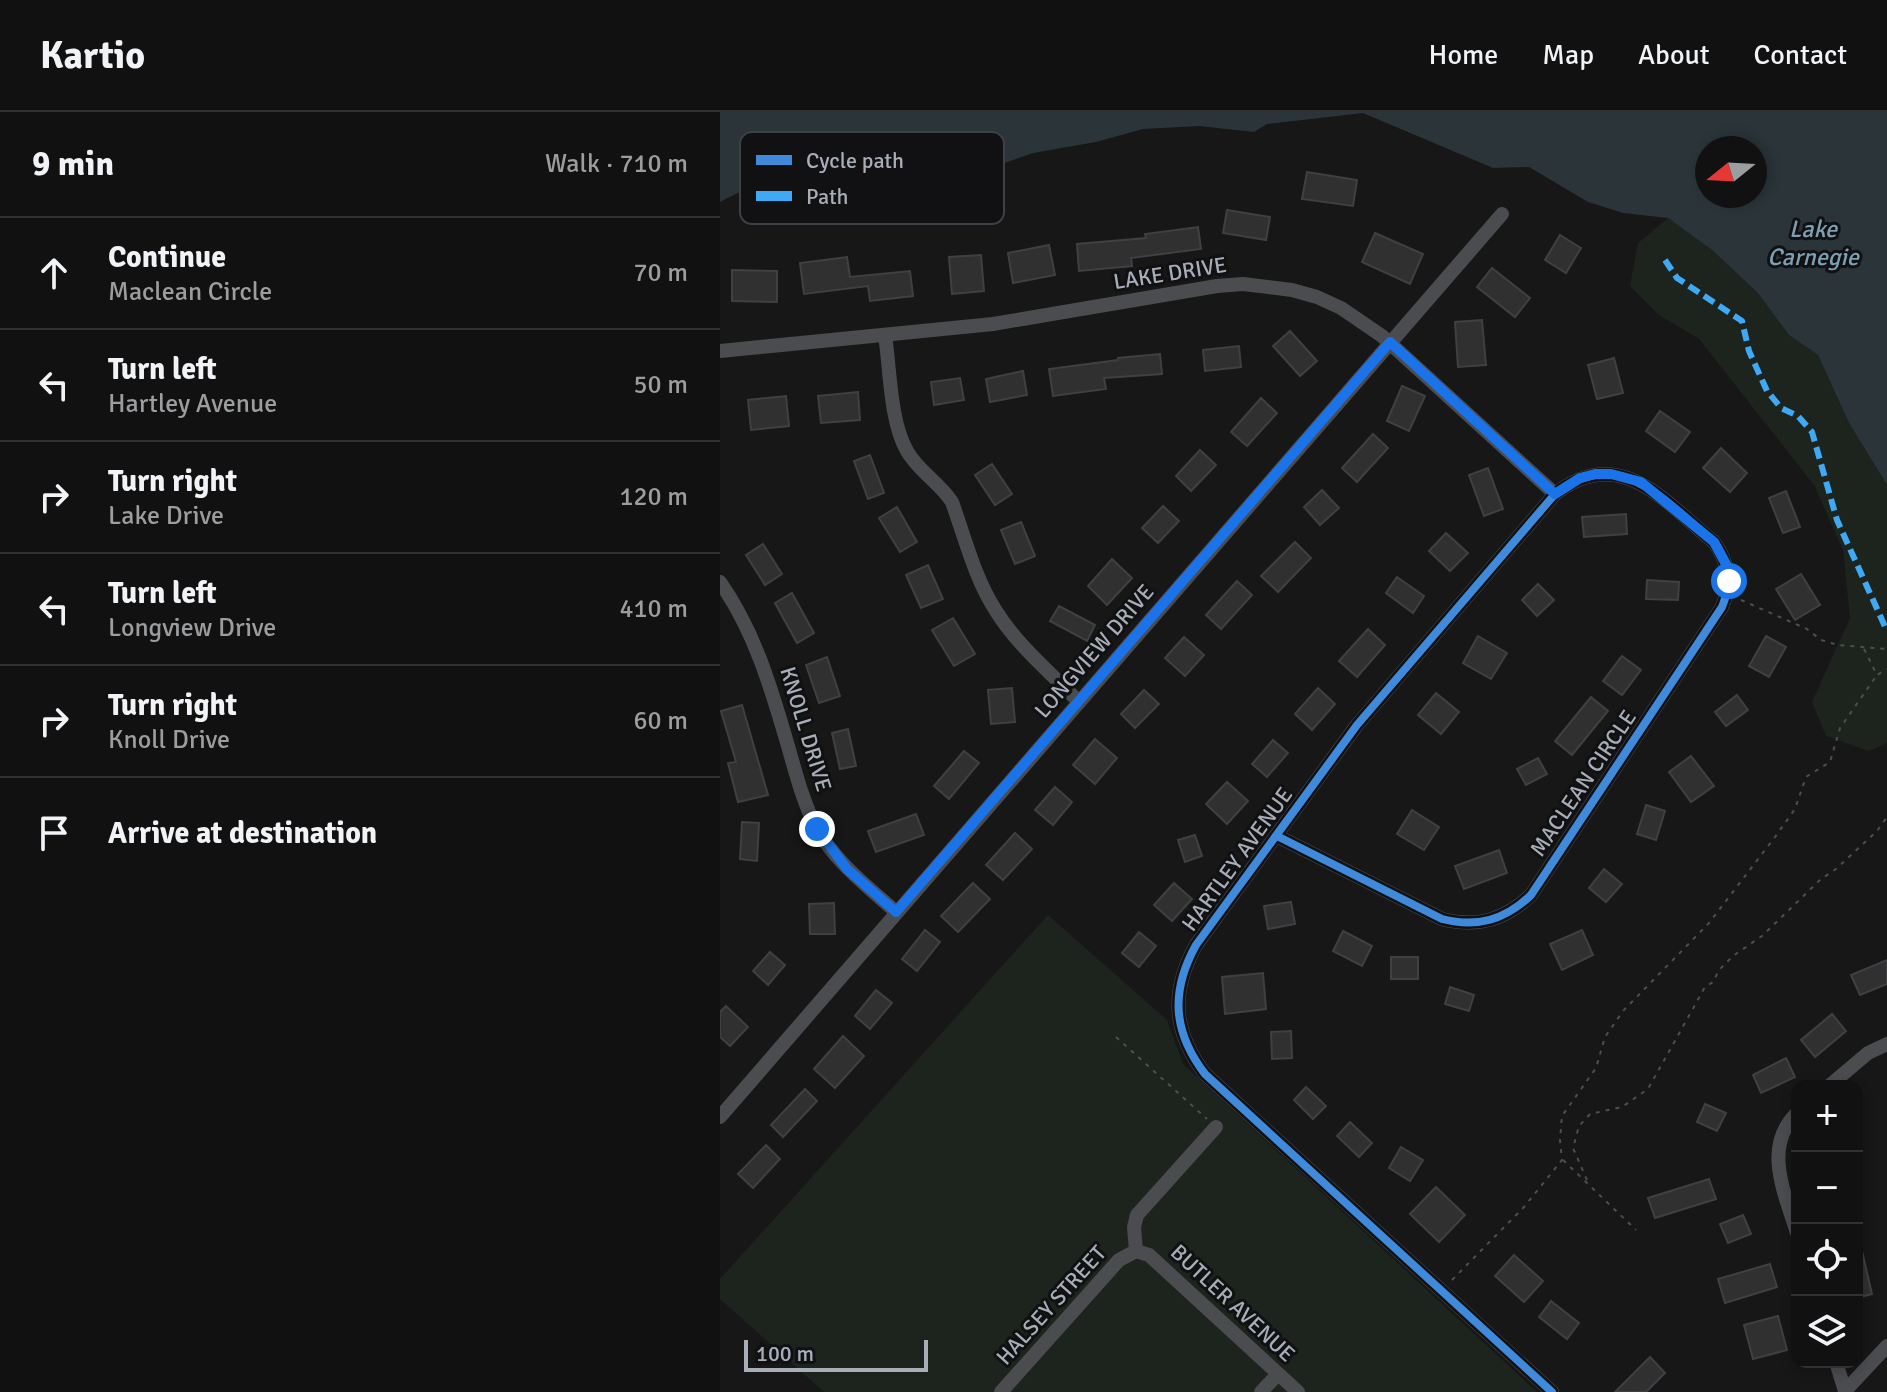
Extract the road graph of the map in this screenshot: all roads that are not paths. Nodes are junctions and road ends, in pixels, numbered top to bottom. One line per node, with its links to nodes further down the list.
1 (1502, 214): 3 (street, LONGVIEW DRIVE)
2 (885, 335): 3 (street, LAKE DRIVE); 4 (street, LAKE DRIVE); 8 (street)
3 (1390, 342): 6 (street, LAKE DRIVE); 8 (street, LONGVIEW DRIVE)
4 (720, 351)
5 (1625, 476): 6 (street, HARTLEY AVENUE); 9 (street, MACLEAN CIRCLE)
6 (1555, 494): 9 (street, HARTLEY AVENUE)
7 (720, 582): 10 (street, KNOLL DRIVE)
8 (1079, 702): 10 (street, LONGVIEW DRIVE)
9 (1277, 836): 24 (street, HARTLEY AVENUE)
10 (896, 912): 13 (street, LONGVIEW DRIVE)
11 (1887, 1044): 12 (street)
12 (1836, 1080)
13 (720, 1117)
14 (1791, 1121): 16 (street)
15 (1216, 1127): 17 (street)
16 (1794, 1224)
17 (1136, 1251): 20 (street, BUTLER AVENUE); 21 (street, HALSEY STREET)
18 (1887, 1346): 25 (street)
19 (1838, 1368): 25 (street)
20 (1278, 1374): 22 (street); 23 (street, BUTLER AVENUE)
21 (1001, 1392)
22 (1261, 1392)
23 (1298, 1392)
24 (1552, 1392)
25 (1845, 1392)

